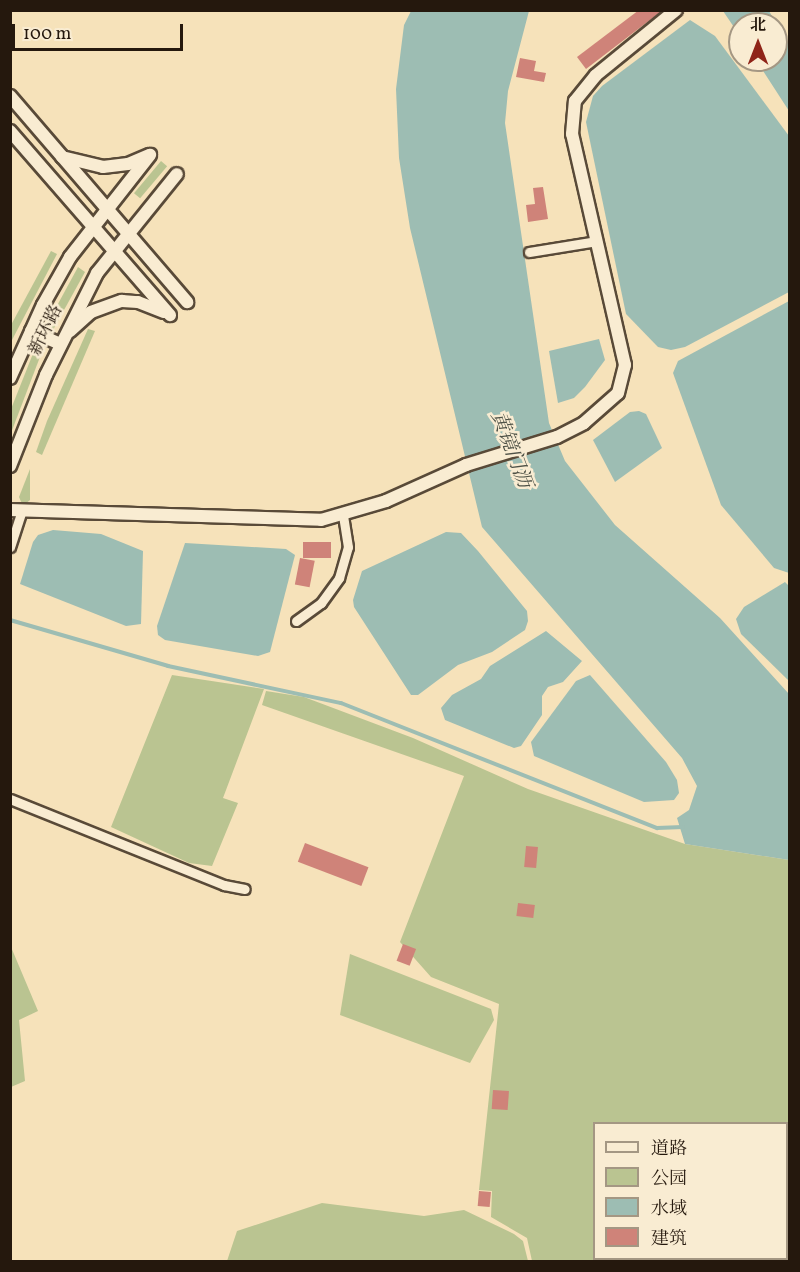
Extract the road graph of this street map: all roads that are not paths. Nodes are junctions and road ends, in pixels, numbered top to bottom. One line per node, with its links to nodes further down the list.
1 (676, 10): 9 (street)
2 (10, 96): 4 (street)
3 (10, 131): 7 (street)
4 (59, 155): 6 (street); 6 (street, 新环路)
5 (177, 174): 8 (street, 新环路)
6 (107, 210): 7 (street, 新环路); 8 (street)
7 (93, 228): 11 (street); 13 (street, 新环路)
8 (129, 236): 11 (street, 新环路); 12 (street)
9 (597, 241): 10 (street); 18 (street)
10 (529, 252)
11 (115, 253): 14 (street, 新环路); 14 (street)
12 (187, 302)
13 (31, 331): 14 (street); 15 (street, 新环路)
14 (60, 344): 16 (street, 新环路)
15 (10, 378)
16 (10, 466)
17 (16, 510): 18 (street); 19 (street)
18 (343, 516): 20 (street)
19 (10, 547)
20 (296, 621)
21 (10, 799): 22 (street)
22 (245, 889)

